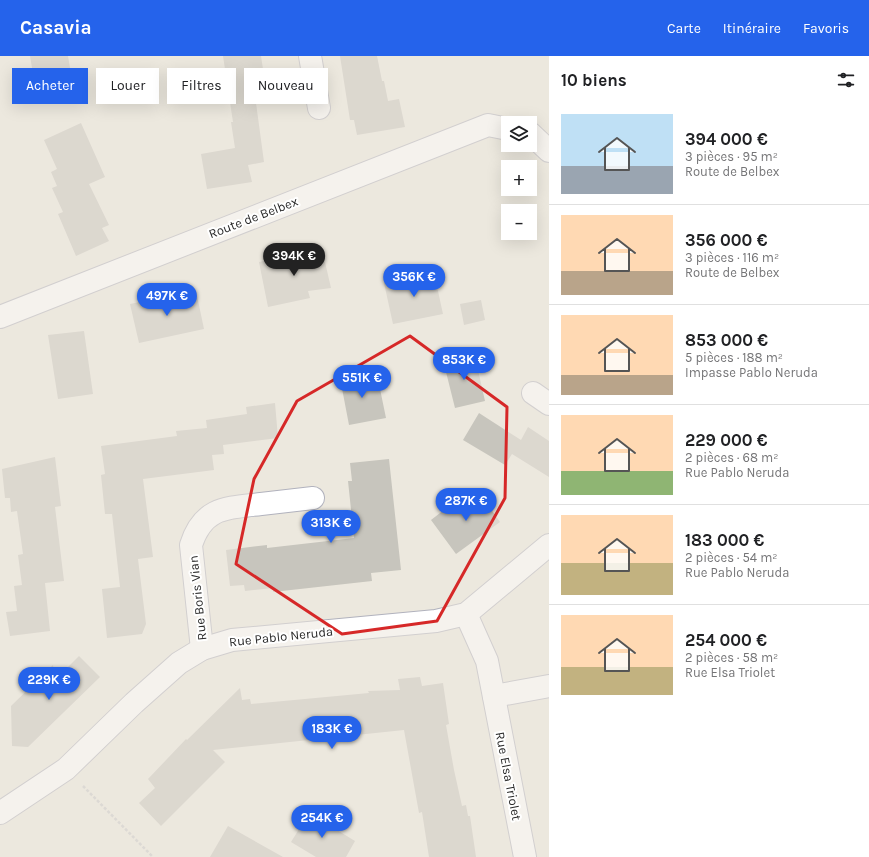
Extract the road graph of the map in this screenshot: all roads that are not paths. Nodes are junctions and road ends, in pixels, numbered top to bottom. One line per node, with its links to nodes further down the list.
1 (310, 56): 2 (street)
2 (319, 108)
3 (501, 128): 6 (street, Route de Belbex)
4 (537, 139): 5 (street)
5 (549, 151)
6 (0, 317)
7 (313, 498): 10 (street, Rue Boris Vian)
8 (549, 545): 9 (street, Rue Pablo Neruda)
9 (466, 614): 10 (street, Rue Pablo Neruda); 12 (street, Rue Elsa Triolet)
10 (202, 649): 13 (street, Rue Pablo Neruda)
11 (549, 686): 12 (street)
12 (494, 696): 14 (street, Rue Elsa Triolet)
13 (0, 813)
14 (525, 857)

